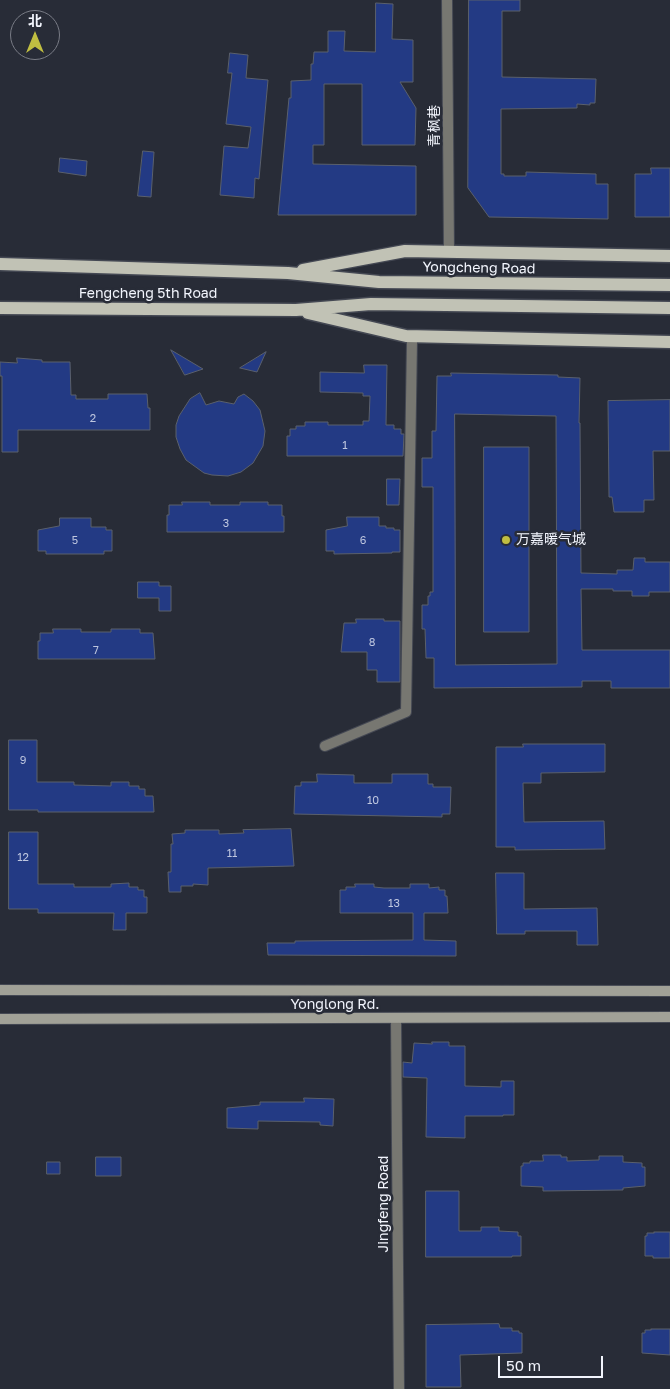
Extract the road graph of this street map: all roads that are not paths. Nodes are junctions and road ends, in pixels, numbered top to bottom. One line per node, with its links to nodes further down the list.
1 (447, 0): 2 (street, 青枫巷)
2 (449, 252): 3 (main road); 5 (main road)
3 (670, 256)
4 (0, 264): 5 (main road, Fengcheng 5th Road)
5 (288, 272): 6 (main road, Yongcheng Road)
6 (670, 286)
7 (0, 308): 9 (main road, Fengcheng 5th Road)
8 (670, 308): 9 (main road)
9 (296, 310): 11 (main road)
10 (412, 340): 12 (street)
11 (670, 342)
12 (326, 746)
13 (0, 990): 14 (street, Yonglong Rd.)
14 (670, 991)
15 (670, 1017): 17 (street, Yonglong Rd.)
16 (0, 1019): 17 (street, Yonglong Rd.)
17 (396, 1019): 18 (street, Jingfeng Road)
18 (399, 1389)

